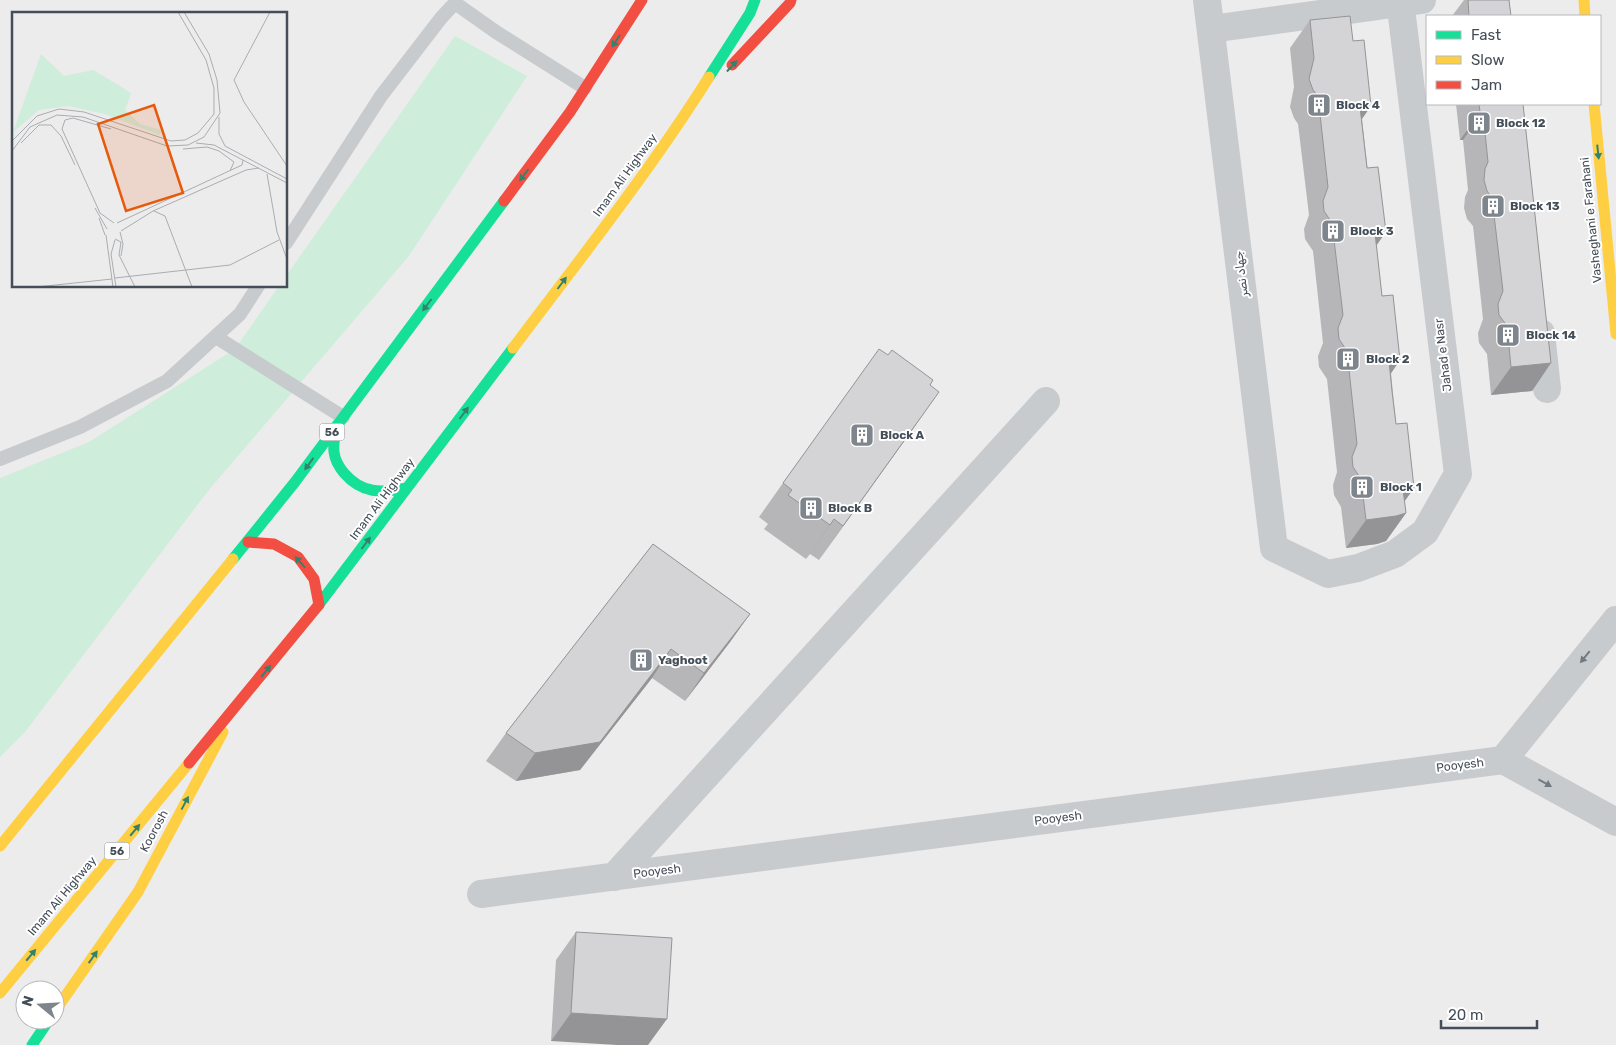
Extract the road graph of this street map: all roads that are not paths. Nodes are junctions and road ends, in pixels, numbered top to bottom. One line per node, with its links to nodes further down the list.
1 (642, 0): 10 (main road, 56, one-way to 10)
2 (756, 0): 12 (main road, Imam Ali Highway / 56)
3 (791, 0): 12 (main road, one-way to 3)
4 (1207, 0): 9 (street)
5 (1584, 0): 8 (main road)
6 (1408, 1): 9 (street, Jahad e Nasr); 9 (street, Jahad e Nasr)
7 (456, 2): 10 (lane); 13 (lane)
8 (1585, 15)
9 (1211, 29)
10 (585, 88): 20 (main road, 56, one-way to 20)
11 (1594, 105): 16 (main road, Vasheghani e Farahani, one-way to 16)
12 (686, 114): 22 (main road, Imam Ali Highway / 56, one-way to 12)
13 (288, 240)
14 (257, 288): 17 (lane)
15 (1539, 310): 18 (street)
16 (1616, 334)
17 (216, 337): 20 (lane); 21 (lane)
18 (1547, 389)
19 (1046, 401): 30 (street, Pooyesh)
20 (340, 421): 22 (main road); 23 (main road, 56, one-way to 23)
21 (0, 459)
22 (407, 488): 24 (main road, Imam Ali Highway / 56, one-way to 22)
23 (248, 542): 24 (main road, one-way to 23); 29 (main road, 56)
24 (319, 605): 26 (main road, Imam Ali Highway / 56, one-way to 24)
25 (1616, 620): 27 (street, one-way to 27)
26 (235, 708): 32 (main road, Imam Ali Highway / 56, one-way to 26); 33 (main road, Koorosh, one-way to 26)
27 (1503, 760): 28 (street, one-way to 28); 30 (street, Pooyesh)
28 (1616, 822)
29 (0, 846)
30 (614, 877): 31 (street, Pooyesh)
31 (481, 894)
32 (0, 993)
33 (65, 997)
34 (42, 1030): 35 (main road)
35 (32, 1045)

